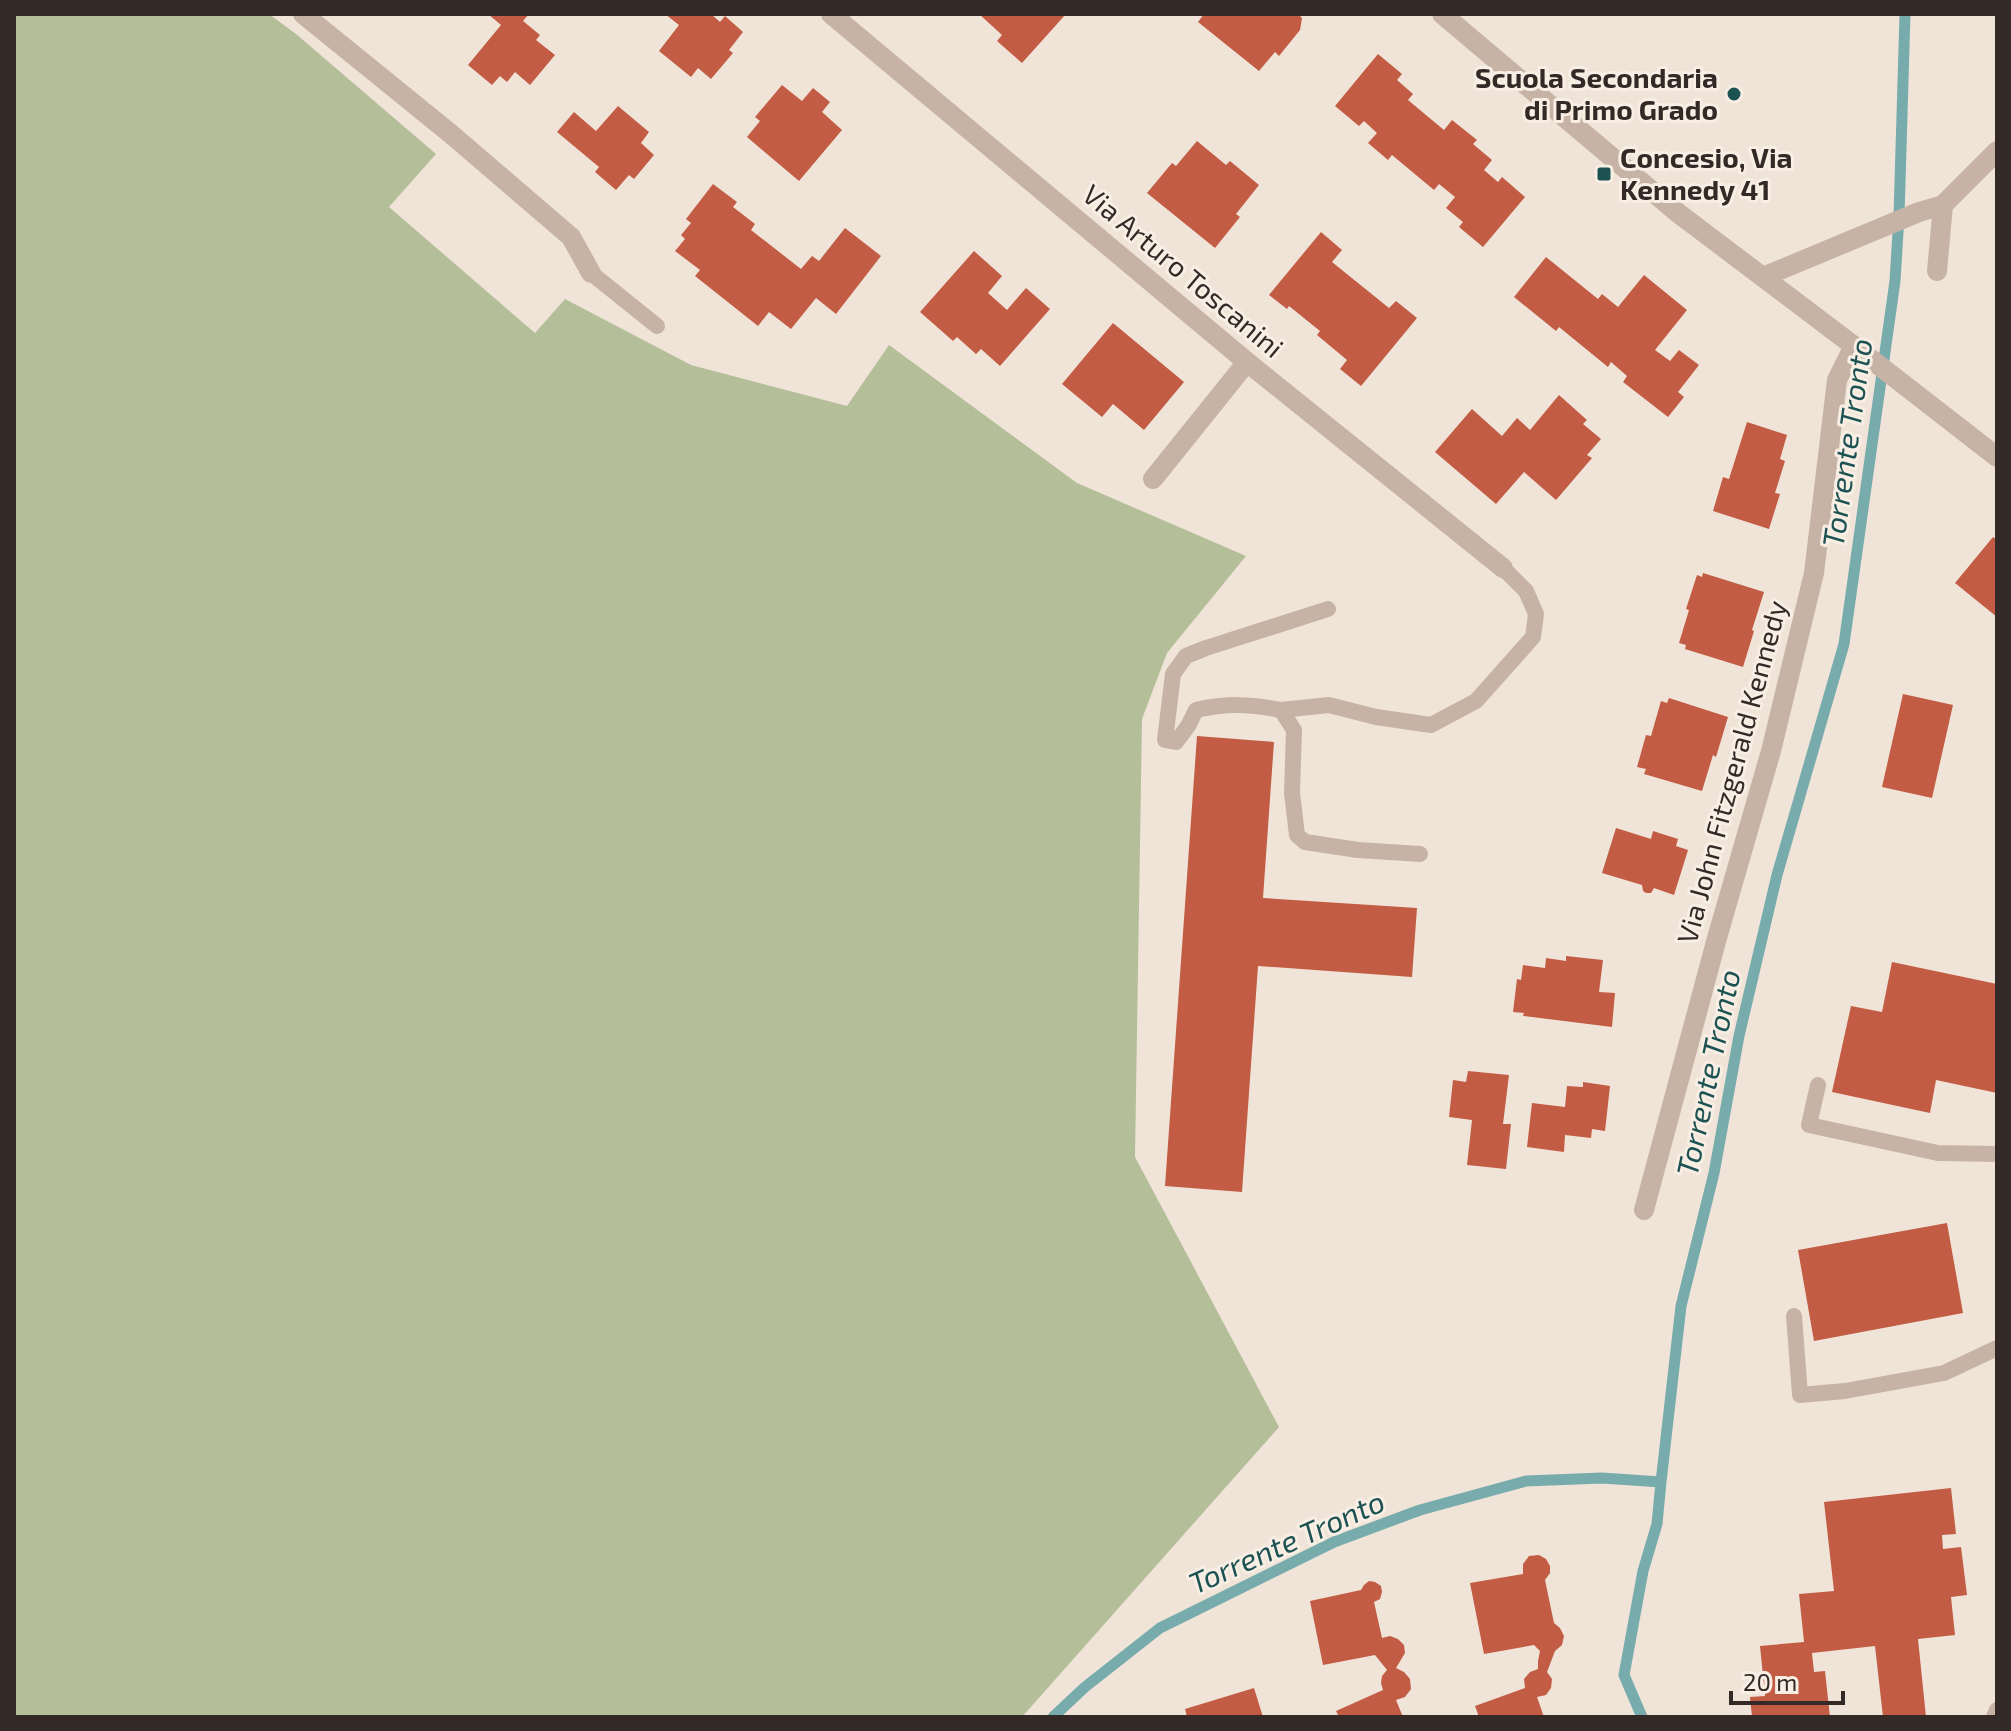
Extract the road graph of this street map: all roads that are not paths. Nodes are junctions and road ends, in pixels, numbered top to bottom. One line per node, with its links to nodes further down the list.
1 (303, 14): 7 (street)
2 (831, 14): 11 (street, Via Arturo Toscanini)
3 (1442, 14): 8 (street)
4 (1997, 151): 5 (street)
5 (1943, 205): 6 (street); 8 (street)
6 (1937, 271)
7 (591, 273): 9 (lane)
8 (1763, 277): 10 (street)
9 (657, 326)
10 (1858, 348): 12 (street); 20 (street, Via John Fitzgerald Kennedy)
11 (1247, 362): 13 (street); 14 (street, Via Arturo Toscanini)
12 (1997, 457)
13 (1153, 479)
14 (1503, 568): 16 (lane)
15 (1328, 609): 16 (lane)
16 (1281, 710): 17 (lane)
17 (1420, 854)
18 (1818, 1085): 19 (lane)
19 (1997, 1154)
20 (1644, 1210)
21 (1794, 1316): 22 (lane)
22 (1997, 1348)
23 (1997, 1710): 24 (lane)
24 (1994, 1717)

